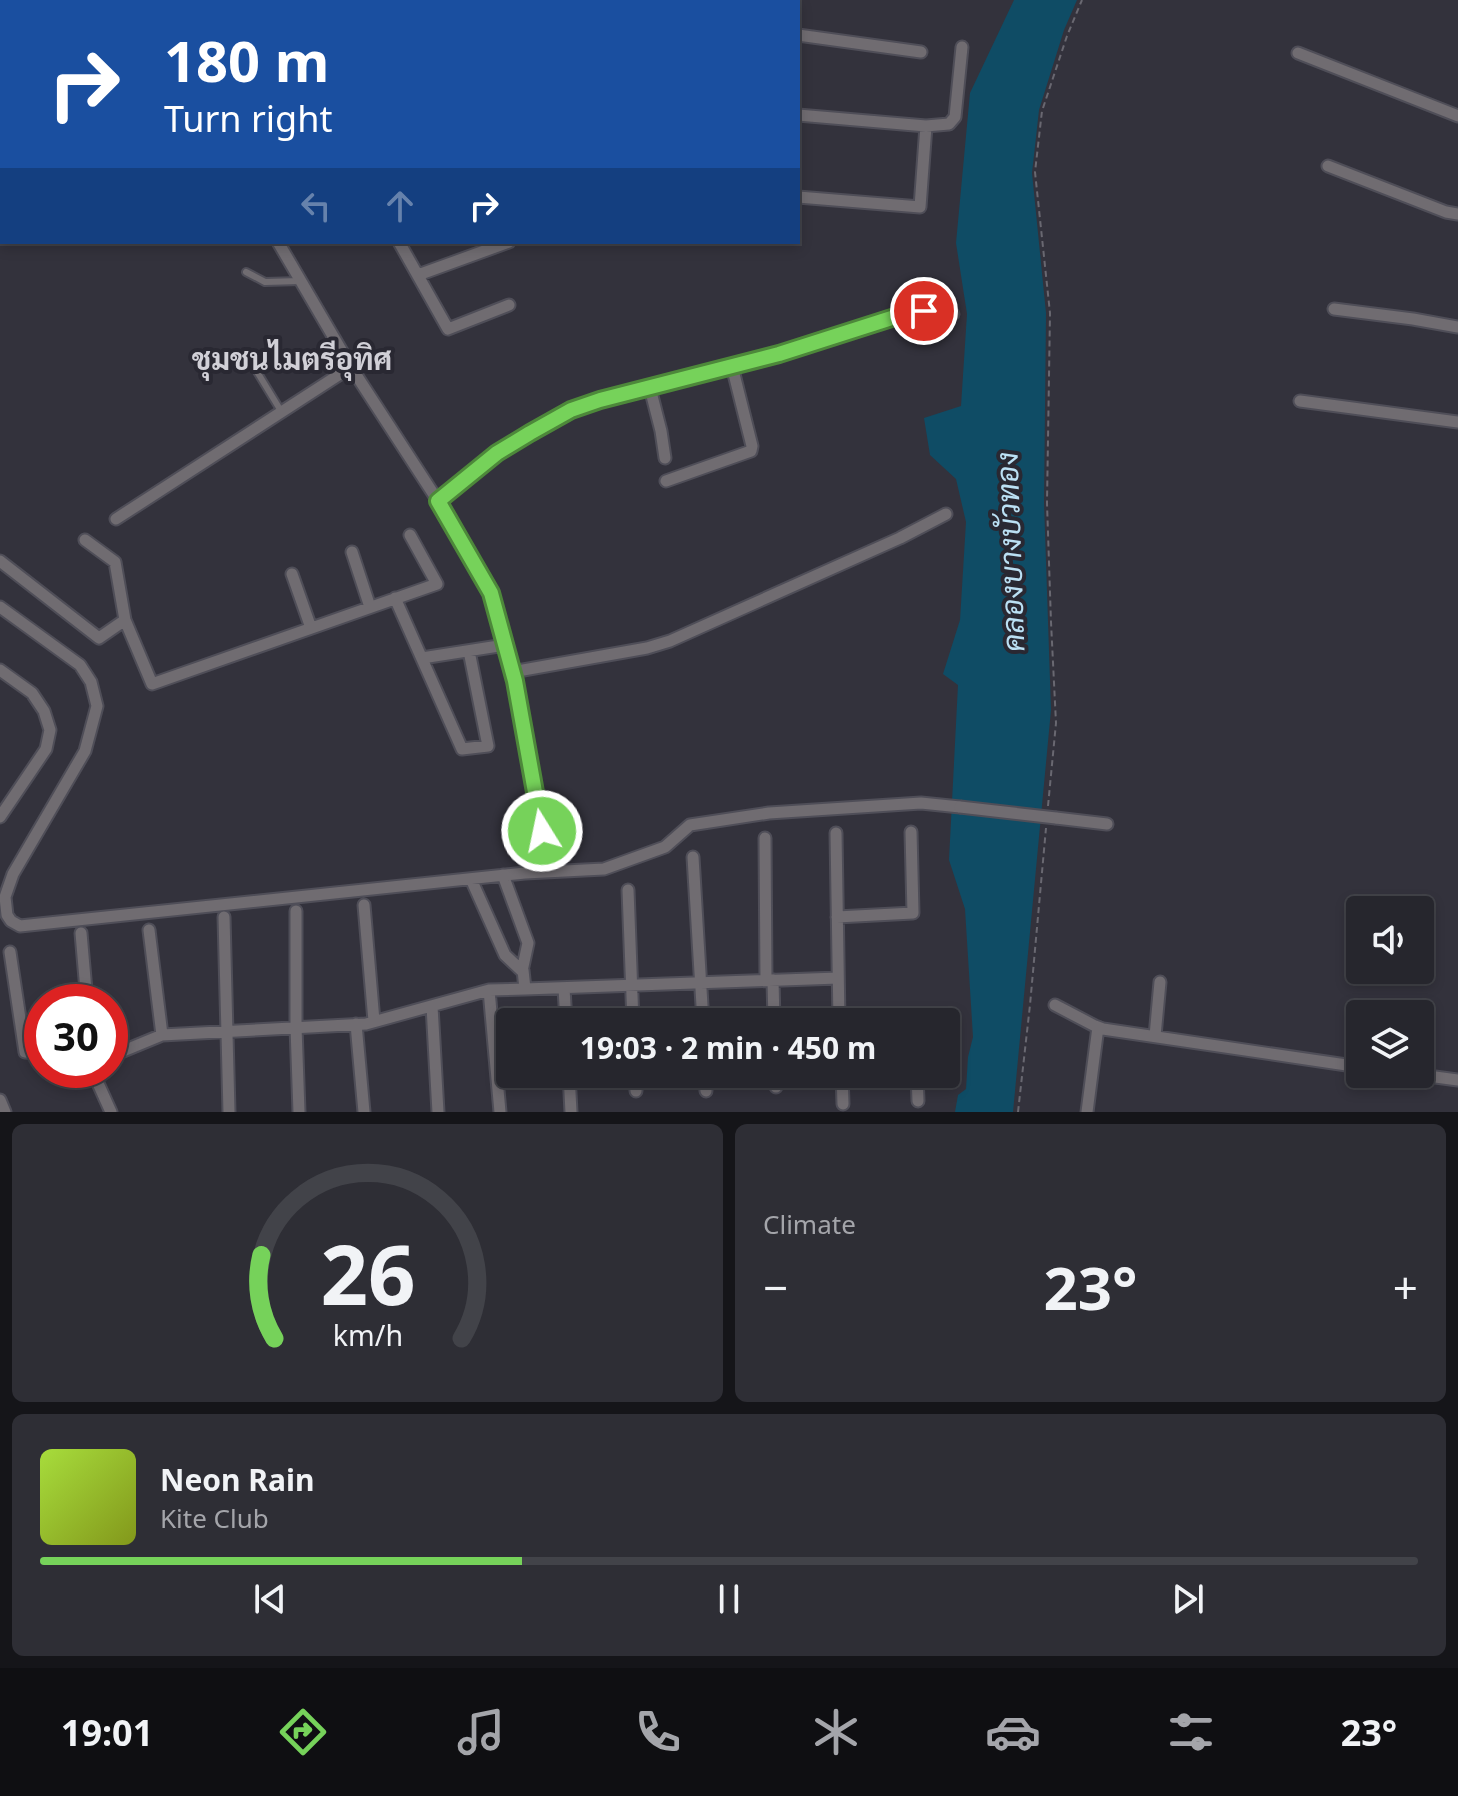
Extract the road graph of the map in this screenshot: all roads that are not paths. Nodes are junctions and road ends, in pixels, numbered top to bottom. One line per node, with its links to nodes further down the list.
1 (800, 35): 3 (street)
2 (962, 47): 7 (street)
3 (921, 52)
4 (1298, 53): 6 (street)
5 (800, 115): 7 (street)
6 (1458, 116)
7 (926, 126): 9 (street)
8 (1328, 166): 10 (street)
9 (800, 197)
10 (1458, 214)
11 (282, 244): 16 (street)
12 (400, 244): 15 (street)
13 (503, 244): 15 (street)
14 (246, 272): 16 (lane)
15 (418, 275): 17 (street)
16 (301, 281): 22 (street)
17 (509, 305)
18 (1334, 309): 20 (street)
19 (953, 314): 21 (street)
20 (1458, 327)
21 (732, 366): 24 (street); 29 (street)
22 (351, 367): 26 (street); 30 (street)
23 (256, 370): 26 (lane)
24 (650, 388): 28 (street); 30 (street)
25 (1300, 401): 27 (street)
26 (281, 412): 32 (street)
27 (1458, 422)
28 (665, 458)
29 (666, 481)
30 (438, 501): 43 (street)
31 (946, 514): 47 (street)
32 (116, 519)
33 (410, 535): 38 (street)
34 (85, 540): 41 (street)
35 (352, 552): 40 (street)
36 (0, 561): 41 (street)
37 (292, 574): 42 (street)
38 (395, 598): 40 (street); 45 (street)
39 (0, 607): 56 (street)
40 (370, 607): 42 (street)
41 (125, 620): 42 (street)
42 (311, 628)
43 (505, 645): 44 (street); 47 (street)
44 (469, 651): 45 (street); 45 (street)
45 (422, 658)
46 (0, 670): 48 (street)
47 (512, 672): 50 (street)
48 (0, 817)
49 (1107, 824): 55 (street, bridge)
50 (542, 831)
51 (911, 832): 61 (street)
52 (836, 833): 61 (street)
53 (765, 838): 67 (street)
54 (693, 857): 69 (street)
55 (503, 875): 56 (street); 65 (street)
56 (471, 879): 65 (street)
57 (628, 890): 71 (street)
58 (364, 905): 82 (street)
59 (296, 911): 84 (street)
60 (224, 917): 86 (street)
61 (837, 917): 66 (street)
62 (149, 930): 87 (street)
63 (81, 933): 70 (street)
64 (10, 952): 89 (street)
65 (523, 970): 73 (street)
66 (838, 978): 67 (street); 81 (street)
67 (770, 980): 69 (street); 80 (street)
68 (1160, 982): 88 (street)
69 (701, 983): 71 (street); 79 (street)
70 (85, 984)
71 (631, 986): 72 (street); 78 (street)
72 (564, 988): 73 (street); 77 (street)
73 (525, 989): 74 (street)
74 (489, 990): 76 (street); 109 (street)
75 (1055, 1005): 85 (street)
76 (432, 1006): 82 (street); 108 (street)
77 (565, 1008)
78 (632, 1008)
79 (702, 1008)
80 (773, 1008)
81 (839, 1008)
82 (374, 1021): 83 (street)
83 (356, 1024): 84 (street); 107 (street)
84 (296, 1027): 86 (street); 106 (street)
85 (1098, 1027): 88 (street); 111 (street)
86 (226, 1031): 87 (street); 105 (street)
87 (162, 1035): 90 (street)
88 (1155, 1036): 91 (street)
89 (24, 1045)
90 (128, 1049)
91 (1346, 1065)
92 (1434, 1077): 93 (street)
93 (1458, 1080)
94 (100, 1088): 104 (street)
95 (570, 1088): 110 (street)
96 (706, 1088): 99 (street)
97 (842, 1088): 102 (street)
98 (918, 1088): 101 (street)
99 (706, 1091)
100 (0, 1100): 103 (street)
101 (918, 1101)
102 (843, 1104)
103 (5, 1112)
104 (111, 1112)
105 (229, 1112)
106 (299, 1112)
107 (364, 1112)
108 (438, 1112)
109 (500, 1112)
110 (571, 1112)
111 (1087, 1112)

